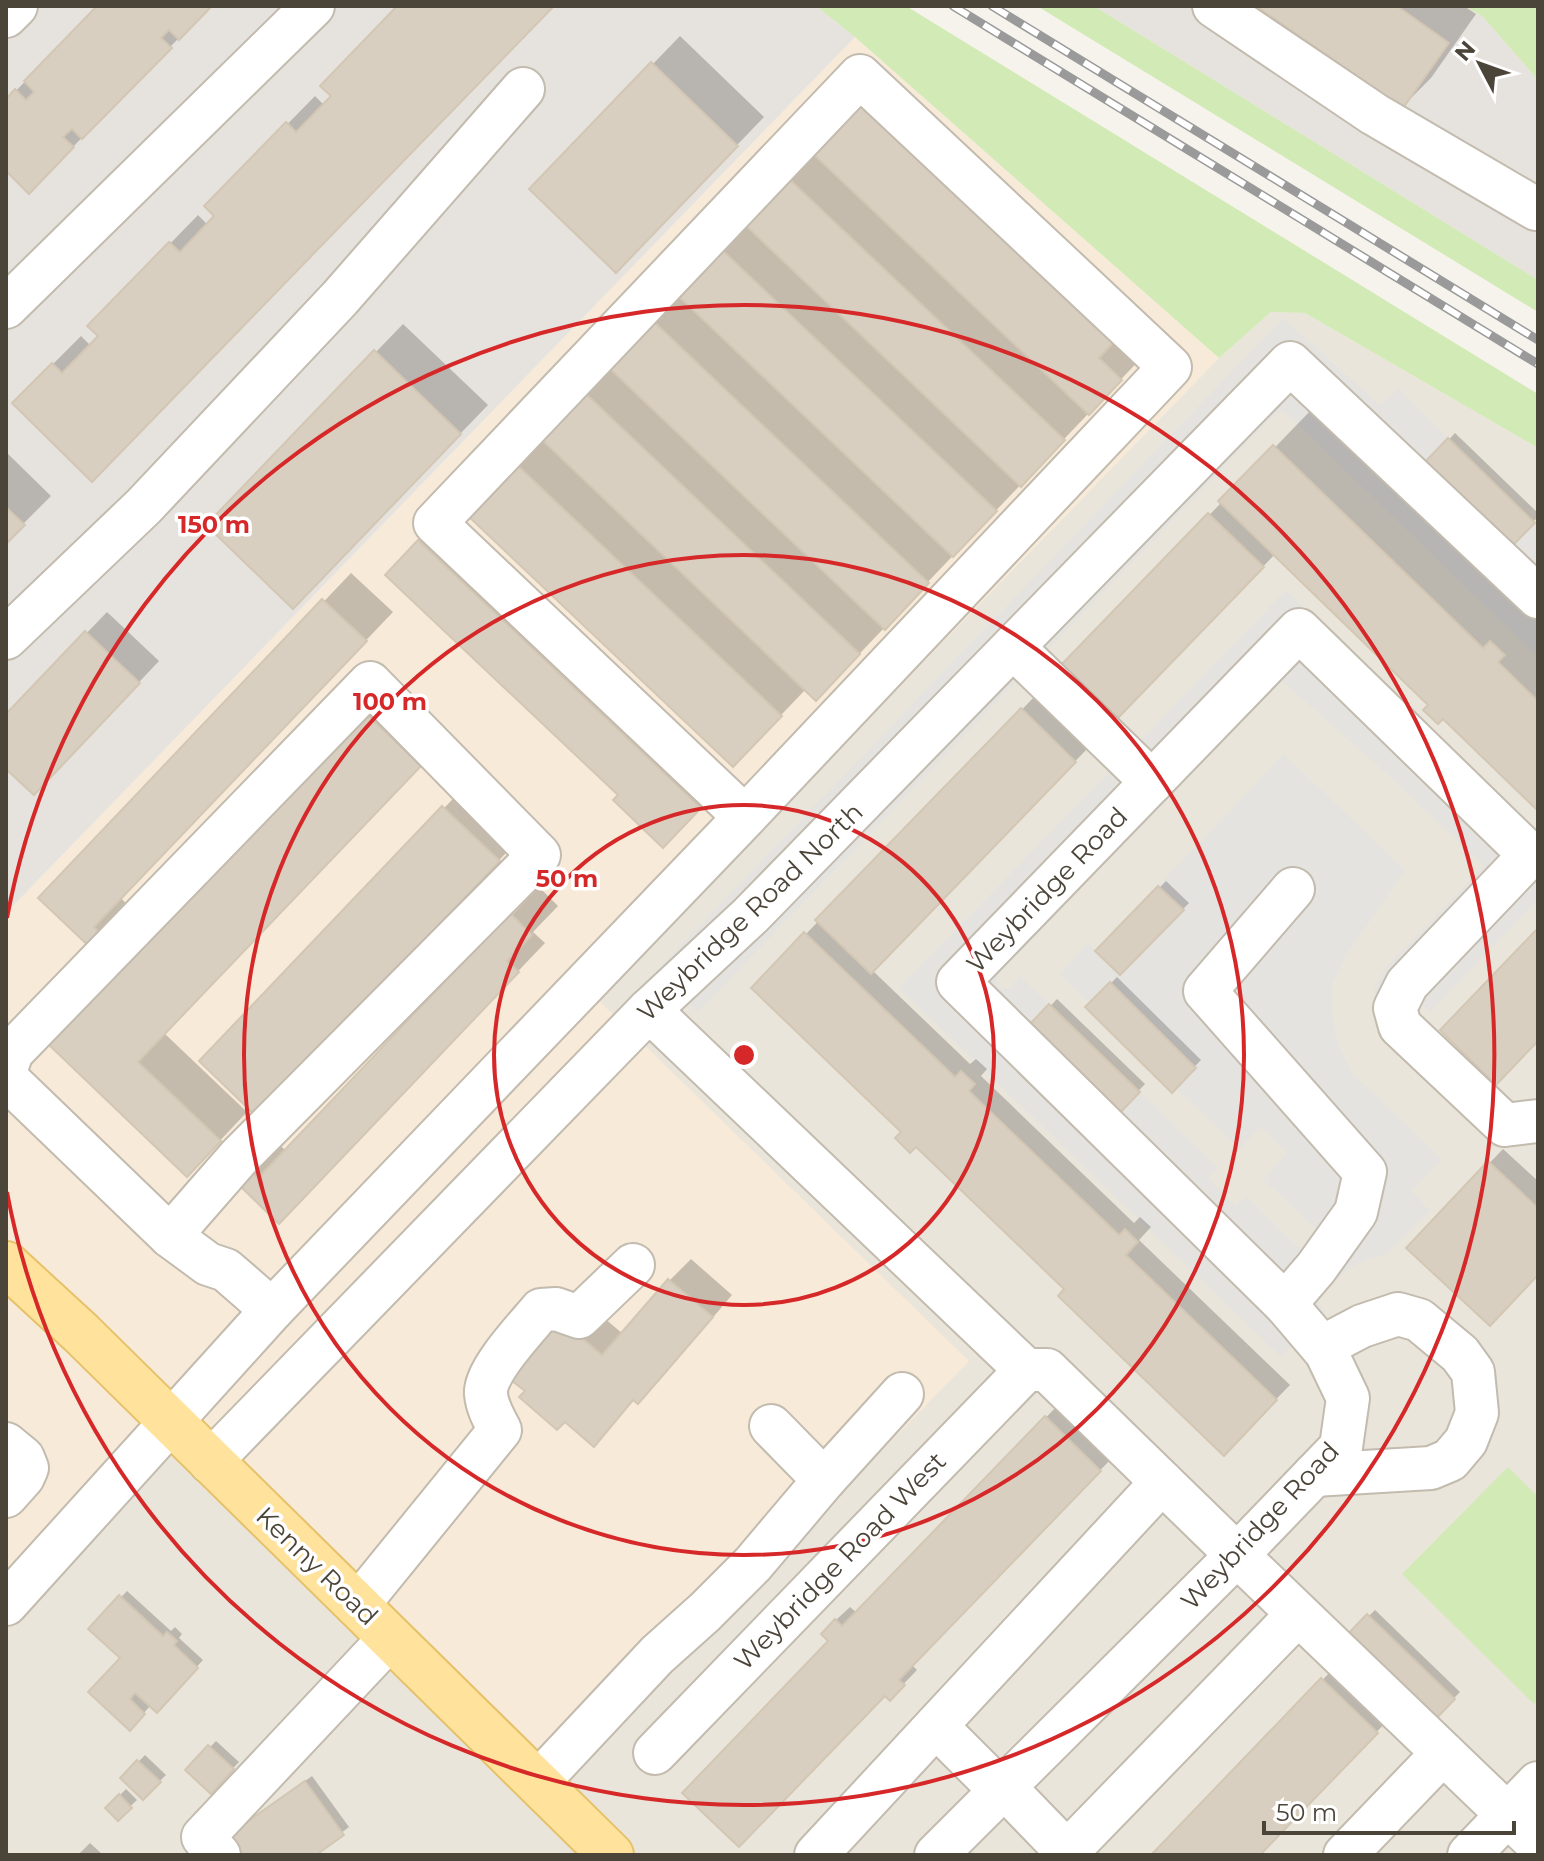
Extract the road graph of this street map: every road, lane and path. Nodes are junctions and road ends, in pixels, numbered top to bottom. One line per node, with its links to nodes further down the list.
1 (16, 6): 4 (street)
2 (313, 6): 7 (street)
3 (1214, 6): 6 (street)
4 (6, 16)
5 (523, 89): 9 (street)
6 (1536, 209)
7 (6, 307)
8 (1538, 597): 10 (street, Weybridge Road North)
9 (6, 638)
10 (1013, 647): 11 (street); 14 (street, Weybridge Road North)
11 (1152, 782): 17 (street, Weybridge Road); 21 (street, Weybridge Road)
12 (745, 817): 12 (street); 22 (street)
13 (1293, 889): 21 (street)
14 (649, 1010): 24 (street); 29 (street, Weybridge Road North)
15 (6, 1069): 18 (street)
16 (6, 1078): 18 (street)
17 (1538, 1121)
18 (170, 1236): 22 (street)
19 (633, 1265): 37 (street)
20 (11, 1267): 26 (main road, Kenny Road)
21 (1285, 1304): 23 (street, Weybridge Road)
22 (272, 1310): 26 (street)
23 (1322, 1347): 30 (street, Weybridge Road); 30 (street)
24 (1026, 1370): 32 (street); 41 (street, Weybridge Road West)
25 (902, 1394): 31 (street)
26 (171, 1423): 29 (main road, Kenny Road); 35 (street)
27 (771, 1426): 31 (street)
28 (6, 1444): 33 (street)
29 (210, 1462): 37 (main road, Kenny Road)
30 (1314, 1475): 34 (street, Weybridge Road)
31 (824, 1480): 43 (street)
32 (1162, 1482): 34 (street); 40 (street)
33 (6, 1496)
34 (1237, 1555): 38 (street); 45 (street, Weybridge Road)
35 (20, 1567): 36 (street)
36 (6, 1604)
37 (357, 1606): 39 (main road, Kenny Road)
38 (1298, 1614): 42 (street); 48 (street)
39 (390, 1638): 43 (main road, Kenny Road); 49 (street)
40 (936, 1726): 45 (street); 51 (street)
41 (655, 1753)
42 (1443, 1753): 46 (street); 53 (street)
43 (537, 1783): 50 (main road, Kenny Road)
44 (1538, 1783): 46 (street)
45 (1003, 1789): 48 (street); 52 (street, Weybridge Road)
46 (1508, 1815): 47 (street); 54 (street)
47 (1538, 1844)
48 (1065, 1853)
49 (219, 1855)
50 (611, 1855)
51 (816, 1855)
52 (936, 1855)
53 (1345, 1855)
54 (1469, 1855)

